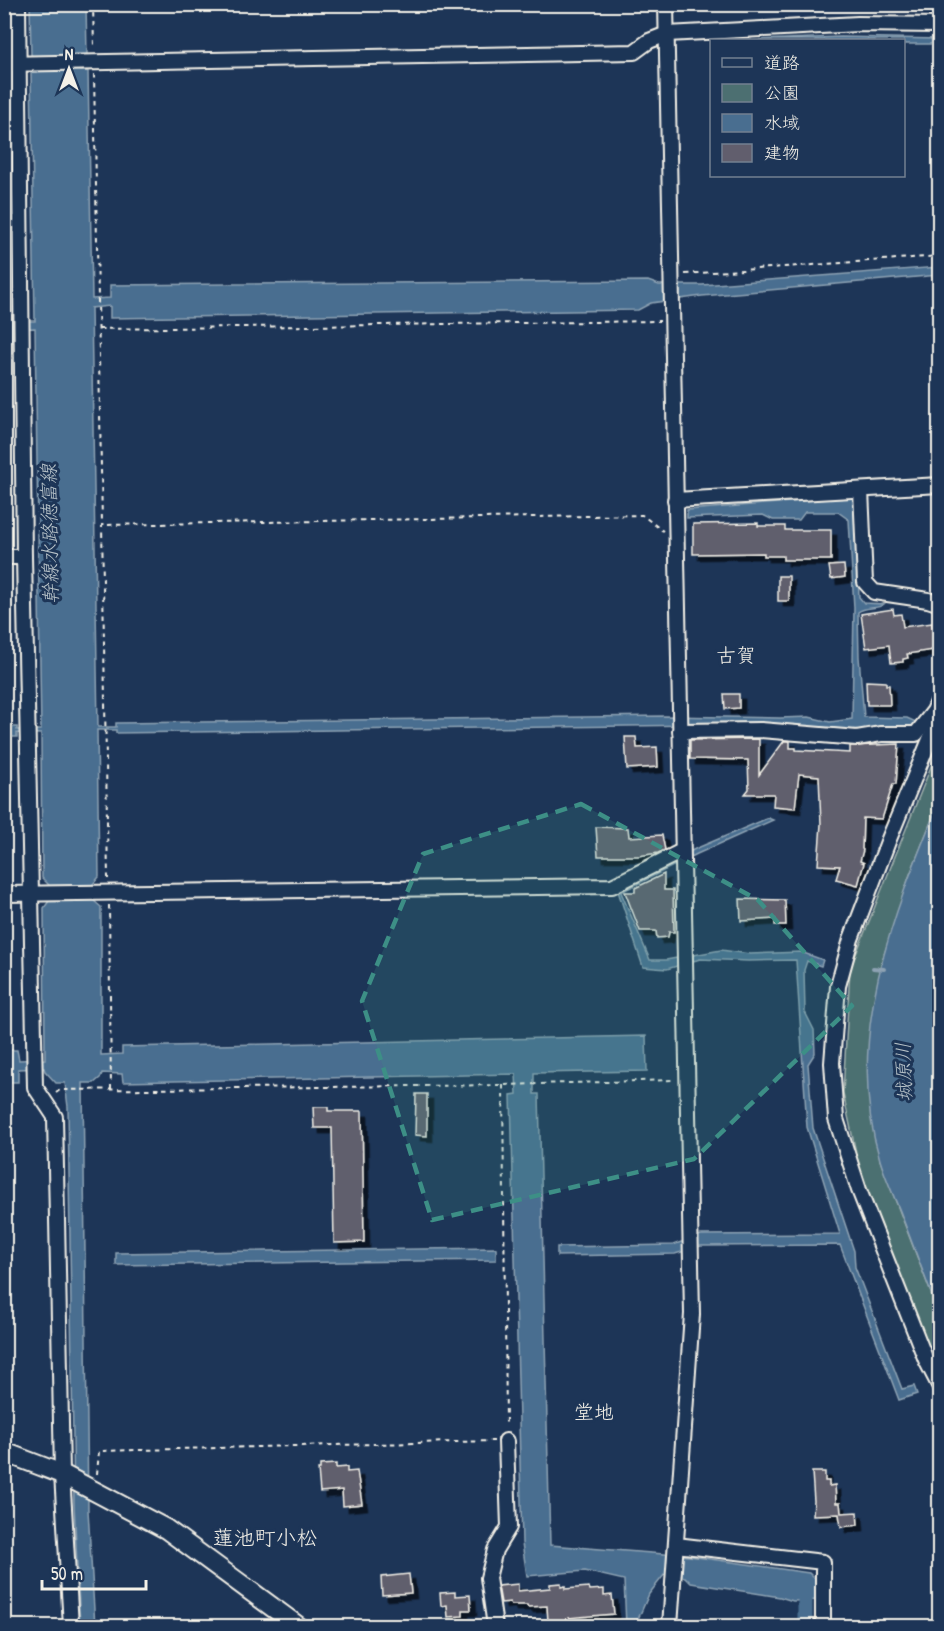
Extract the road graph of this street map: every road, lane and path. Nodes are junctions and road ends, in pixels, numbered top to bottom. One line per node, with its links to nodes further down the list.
1 (18, 4): 7 (street)
2 (93, 4): 6 (path)
3 (666, 4): 5 (street)
4 (939, 26): 5 (street)
5 (666, 34): 6 (street); 10 (street)
6 (90, 62): 7 (street); 12 (path)
7 (25, 63): 8 (street); 18 (street)
8 (4, 64)
9 (939, 256): 10 (path)
10 (670, 279): 11 (street)
11 (671, 321): 12 (path); 15 (street)
12 (99, 329): 16 (path)
13 (939, 485): 14 (street)
14 (861, 490): 15 (street); 20 (street)
15 (675, 500): 17 (street)
16 (102, 525): 17 (path); 25 (path)
17 (675, 532): 23 (street)
18 (24, 557): 19 (street); 26 (street)
19 (4, 558)
20 (939, 604)
21 (939, 697): 23 (street)
22 (939, 715): 32 (street)
23 (680, 729): 24 (street)
24 (682, 856): 25 (street); 28 (street)
25 (103, 892): 26 (street); 30 (path)
26 (37, 893): 27 (street); 35 (street)
27 (4, 894)
28 (688, 1080): 29 (path); 37 (street)
29 (503, 1085): 30 (path); 33 (path)
30 (111, 1089): 31 (path)
31 (60, 1090)
32 (939, 1388)
33 (506, 1441): 36 (path); 40 (street)
34 (4, 1452): 35 (main road)
35 (62, 1474): 36 (main road); 38 (street)
36 (92, 1491): 39 (main road)
37 (676, 1549): 41 (street); 42 (street)
38 (71, 1626)
39 (298, 1626)
40 (495, 1626)
41 (670, 1626)
42 (824, 1626)

